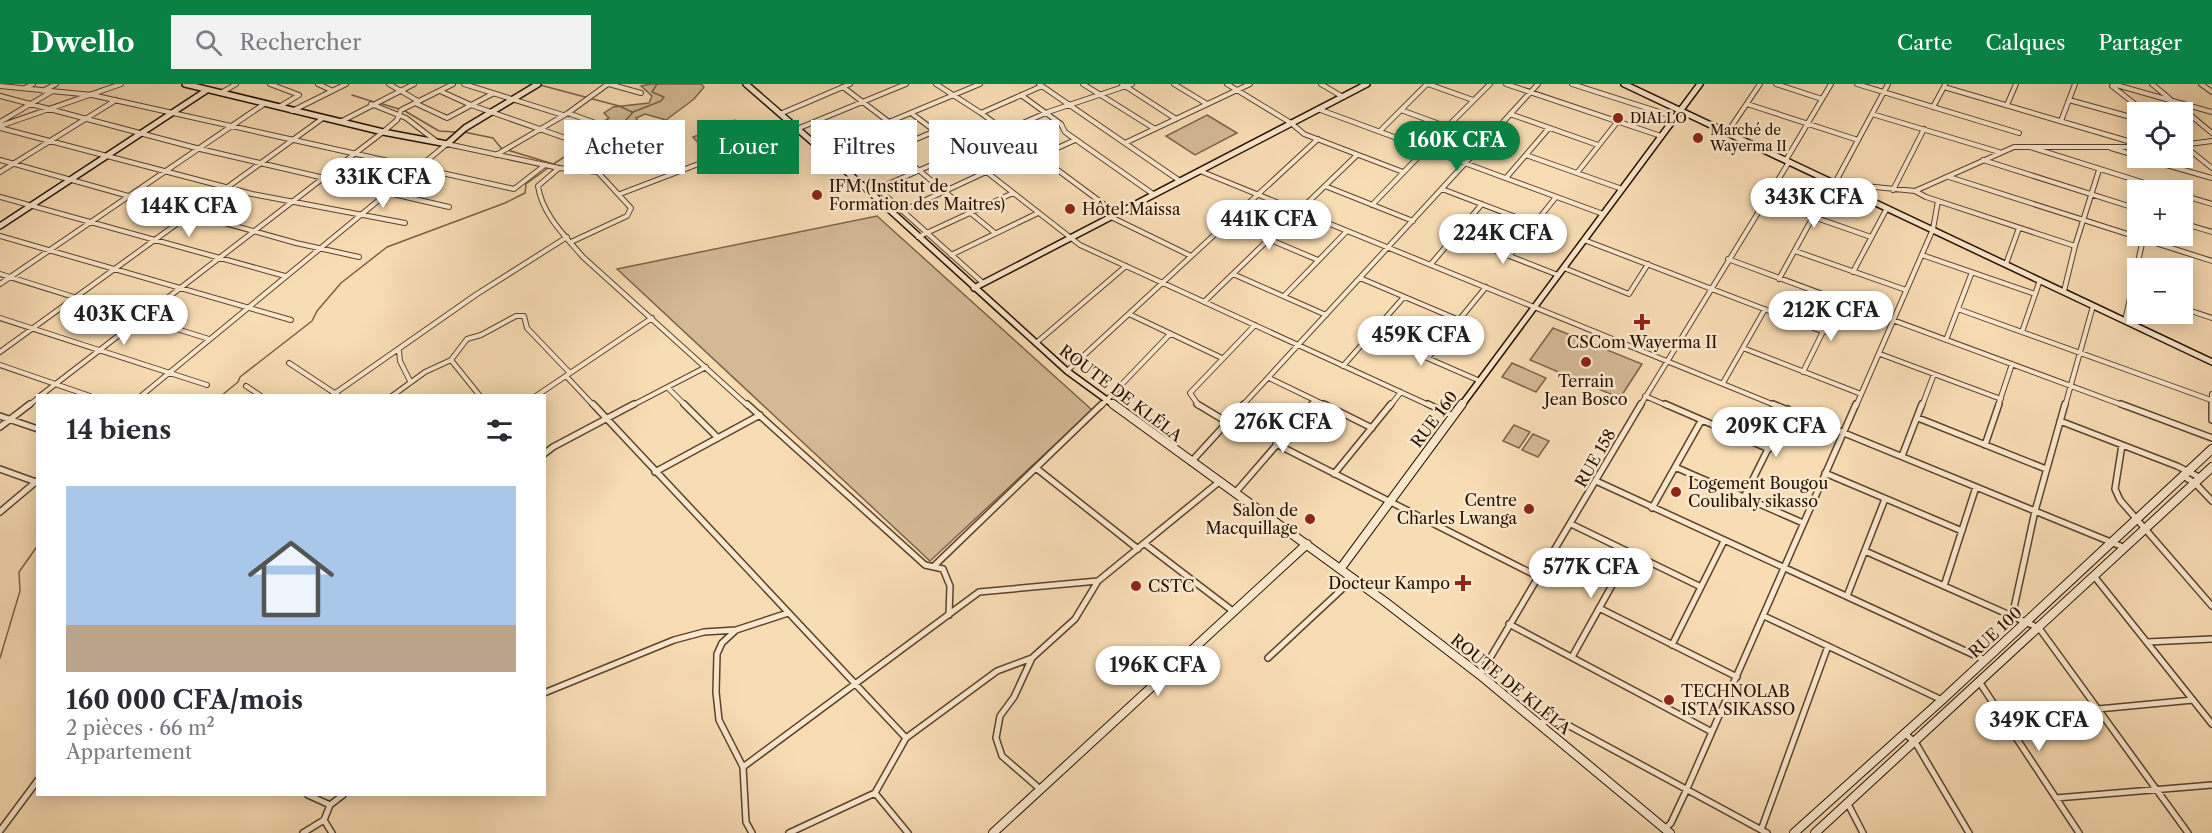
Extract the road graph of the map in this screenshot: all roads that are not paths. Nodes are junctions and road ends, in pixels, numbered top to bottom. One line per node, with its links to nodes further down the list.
1 (33, 84): 48 (street)
2 (56, 84): 52 (street)
3 (121, 84): 61 (street)
4 (236, 84): 59 (street)
5 (270, 84): 85 (street)
6 (318, 84): 50 (street)
7 (346, 84): 50 (street)
8 (389, 84): 53 (street)
9 (414, 84): 53 (street)
10 (453, 84): 54 (street)
11 (464, 84): 62 (street)
12 (609, 84): 60 (street); 99 (street)
13 (746, 84): 100 (street, ROUTE DE KLÉLA)
14 (906, 84): 74 (street)
15 (936, 84): 66 (street)
16 (980, 84): 66 (street)
17 (1083, 84): 64 (street)
18 (1132, 84): 46 (street)
19 (1174, 84): 80 (street)
20 (1227, 84): 51 (street)
21 (1250, 84): 51 (street)
22 (1321, 84): 67 (street)
23 (1367, 84): 67 (street)
24 (1427, 84): 71 (street); 90 (street)
25 (1490, 84): 71 (street)
26 (1506, 84): 56 (street)
27 (1538, 84): 56 (street)
28 (1572, 84): 105 (street)
29 (1624, 84): 92 (street)
30 (1700, 84): 92 (street, RUE 160)
31 (1760, 84): 81 (street)
32 (1776, 84): 68 (street)
33 (1831, 84): 68 (street, RUE 158)
34 (1857, 84): 57 (street)
35 (1888, 84): 57 (street)
36 (2016, 84): 83 (street)
37 (2075, 84): 72 (street)
38 (2112, 84): 75 (street); 76 (street)
39 (2152, 84): 76 (street)
40 (2201, 84): 58 (street)
41 (0, 85): 48 (street)
42 (191, 85): 49 (street)
43 (537, 85): 70 (street)
44 (847, 85): 74 (street); 100 (street)
45 (1040, 85): 63 (street); 84 (street)
46 (1124, 85): 64 (street); 109 (street)
47 (1945, 85): 83 (street); 86 (street)
48 (25, 88): 52 (street)
49 (207, 90): 59 (street); 96 (street)
50 (331, 90): 91 (street)
51 (1237, 90): 80 (street); 119 (street)
52 (43, 91): 55 (street)
53 (400, 91): 73 (street); 79 (street)
54 (440, 91): 73 (street); 82 (street)
55 (51, 92): 61 (street); 77 (street)
56 (1531, 92): 101 (street); 118 (street)
57 (1884, 92): 86 (street); 102 (street)
58 (2212, 92)
59 (221, 93): 78 (street)
60 (641, 93)
61 (92, 94): 69 (street); 89 (street)
62 (492, 94): 70 (street); 82 (street)
63 (1021, 95): 94 (street); 98 (street)
64 (1101, 95): 84 (street); 127 (street)
65 (0, 96): 77 (street)
66 (952, 96): 97 (street); 98 (street)
67 (1343, 96): 88 (street)
68 (1822, 99): 120 (street, RUE 158)
69 (116, 100): 96 (street); 108 (street)
70 (511, 100): 93 (street); 99 (street)
71 (1473, 100): 124 (street)
72 (2069, 100): 104 (street); 116 (street)
73 (416, 102): 82 (street); 103 (street)
74 (862, 102): 112 (street); 123 (street)
75 (2133, 102)
76 (2174, 102)
77 (30, 104): 89 (street); 121 (street)
78 (264, 104): 85 (street); 122 (street)
79 (372, 104): 103 (street); 117 (street)
80 (1207, 104): 109 (street)
81 (1747, 104): 120 (street); 132 (street)
82 (471, 105): 93 (street)
83 (2007, 105): 116 (street)
84 (1070, 106): 94 (street); 149 (street)
85 (279, 107): 91 (street)
86 (1933, 107): 133 (street)
87 (2193, 107): 95 (street)
88 (1318, 109): 119 (street); 131 (street)
89 (47, 110): 108 (street); 121 (street)
90 (1401, 110): 124 (street); 131 (street)
91 (292, 111): 106 (street)
92 (1681, 111): 105 (street, RUE 160); 132 (street)
93 (491, 112): 125 (street); 150 (street)
94 (1048, 112): 115 (street); 140 (street)
95 (2212, 112)
96 (172, 113): 122 (street); 135 (street)
97 (911, 113): 113 (street); 138 (street)
98 (981, 113): 114 (street)
99 (565, 114): 110 (street); 125 (street)
100 (780, 114): 111 (street, ROUTE DE KLÉLA)
101 (1510, 114): 126 (street); 145 (street)
102 (1872, 114): 128 (street); 142 (street)
103 (398, 115): 130 (street); 147 (street)
104 (2127, 116)
105 (1675, 117): 136 (street, RUE 160)
106 (323, 118): 117 (street); 139 (street)
107 (2193, 118): 134 (street)
108 (85, 119): 135 (street); 143 (street)
109 (1176, 119): 127 (street)
110 (585, 120)
111 (787, 120)
112 (886, 120)
113 (894, 120)
114 (990, 120)
115 (1030, 120)
116 (2061, 121): 148 (street)
117 (340, 122): 130 (street)
118 (1618, 122): 136 (street); 152 (street)
119 (1291, 123): 141 (street); 185 (street)
120 (1807, 124): 142 (street); 169 (street, RUE 158)
121 (0, 125): 143 (street)
122 (233, 125): 139 (street); 157 (street)
123 (799, 127)
124 (1447, 127): 145 (street)
125 (542, 128): 137 (street); 164 (street)
126 (1549, 128): 152 (street); 165 (street)
127 (1155, 129): 149 (street)
128 (1924, 129): 159 (street); 206 (street)
129 (799, 131): 144 (street, ROUTE DE KLÉLA)
130 (383, 132): 147 (street); 163 (street)
131 (1380, 132): 158 (street)
132 (1727, 133): 169 (street)
133 (2019, 133)
134 (2212, 133)
135 (140, 134): 157 (street); 166 (street)
136 (1661, 136): 205 (street, RUE 160)
137 (564, 137)
138 (917, 139)
139 (291, 140): 163 (street); 171 (street)
140 (1075, 140): 155 (street); 213 (street)
141 (1318, 140): 162 (street); 214 (street)
142 (1858, 140): 200 (street)
143 (50, 141): 166 (street); 170 (street)
144 (811, 141)
145 (1486, 141): 172 (street)
146 (2212, 141): 151 (street)
147 (438, 142): 150 (street)
148 (2127, 142)
149 (1125, 143): 199 (street)
150 (447, 144): 164 (street); 179 (street)
151 (2193, 144)
152 (1598, 145): 188 (street)
153 (2028, 146): 156 (street); 159 (street); 182 (street)
154 (2127, 146): 156 (street)
155 (1059, 147)
156 (2107, 147): 160 (street)
157 (200, 149): 171 (street); 183 (street)
158 (1426, 149): 172 (street); 187 (street)
159 (2000, 153): 168 (street)
160 (2127, 153)
161 (2193, 153): 178 (street)
162 (1357, 154): 187 (street); 201 (street)
163 (353, 155): 179 (street); 194 (street)
164 (496, 155): 173 (street)
165 (1526, 155): 188 (street); 195 (street)
166 (107, 156): 183 (street); 197 (street)
167 (0, 160): 170 (street)
168 (1983, 160): 193 (street); 215 (street)
169 (1787, 161): 200 (street); 220 (street, RUE 158)
170 (13, 164): 186 (street); 197 (street)
171 (260, 164): 194 (street); 202 (street)
172 (1466, 164): 195 (street); 204 (street)
173 (545, 165): 176 (street); 179 (street)
174 (697, 165): 212 (street)
175 (929, 166): 181 (street)
176 (559, 168): 180 (street); 258 (street)
177 (2177, 168): 196 (street)
178 (2212, 168)
179 (418, 169): 210 (street)
180 (564, 169)
181 (919, 170): 203 (street); 207 (street)
182 (2099, 170): 198 (street); 215 (street)
183 (167, 171): 202 (street); 217 (street)
184 (1059, 171): 237 (street)
185 (1200, 171): 199 (street); 214 (street)
186 (0, 172)
187 (1403, 172): 225 (street)
188 (1577, 173): 205 (street)
189 (600, 174): 212 (street)
190 (849, 174): 209 (street, ROUTE DE KLÉLA)
191 (982, 174): 207 (street)
192 (989, 174): 211 (street)
193 (1947, 176): 208 (street); 240 (street)
194 (323, 177): 210 (street); 222 (street)
195 (1506, 178): 218 (street)
196 (2212, 178)
197 (70, 180): 217 (street); 226 (street)
198 (2133, 180)
199 (1180, 181): 213 (street)
200 (1835, 183): 206 (street); 229 (street)
201 (1325, 186): 225 (street); 231 (street)
202 (226, 188): 222 (street); 232 (street)
203 (878, 188): 209 (street); 230 (street)
204 (1442, 189): 223 (street); 241 (street)
205 (1622, 189): 235 (street, RUE 160)
206 (1893, 189): 208 (street)
207 (945, 191): 230 (street); 233 (street)
208 (1915, 191): 221 (street)
209 (870, 192): 236 (street, ROUTE DE KLÉLA)
210 (389, 193): 228 (street); 238 (street)
211 (1013, 193): 233 (street); 234 (street)
212 (620, 194): 265 (street)
213 (1153, 195): 237 (street)
214 (1257, 195): 231 (street); 243 (street)
215 (2091, 195): 227 (street); 240 (street)
216 (0, 197): 226 (street)
217 (129, 197): 232 (street); 242 (street)
218 (1556, 197): 235 (street); 245 (street)
219 (2193, 198): 224 (street)
220 (1765, 200): 239 (street); 278 (street, RUE 158)
221 (1938, 201): 248 (street); 249 (street)
222 (291, 203): 238 (street); 250 (street)
223 (1482, 204): 245 (street); 256 (street)
224 (2212, 204)
225 (1372, 205): 241 (street)
226 (31, 206): 242 (street); 246 (street)
227 (2127, 206)
228 (449, 207)
229 (1887, 208): 249 (street); 260 (street)
230 (903, 211): 236 (street); 253 (street)
231 (1299, 211): 251 (street)
232 (192, 212): 250 (street); 263 (street)
233 (971, 212): 253 (street); 254 (street)
234 (1038, 213): 254 (street); 261 (street)
235 (1603, 214): 264 (street, RUE 160)
236 (894, 215): 259 (street, ROUTE DE KLÉLA)
237 (1114, 215): 261 (street); 274 (street)
238 (359, 217): 244 (street); 270 (street)
239 (1813, 217): 260 (street); 271 (street)
240 (2083, 220): 255 (street); 266 (street)
241 (1413, 221): 268 (street)
242 (92, 222): 263 (street); 269 (street)
243 (1228, 222): 262 (street); 274 (street)
244 (405, 223)
245 (1534, 224): 275 (street)
246 (0, 226)
247 (2193, 226): 252 (street)
248 (2019, 228): 266 (street); 283 (street)
249 (1933, 229): 273 (street); 283 (street)
250 (255, 230): 270 (street); 277 (street)
251 (1347, 231): 268 (street); 279 (street)
252 (2212, 232)
253 (927, 233): 259 (street); 272 (street)
254 (995, 233): 272 (street)
255 (2127, 234)
256 (1456, 235): 275 (street); 281 (street)
257 (0, 236): 269 (street)
258 (567, 237): 265 (street); 341 (street)
259 (918, 237): 302 (street, ROUTE DE KLÉLA)
260 (1871, 237): 287 (street)
261 (1071, 239): 284 (street); 298 (street)
262 (1269, 239): 279 (street); 290 (street)
263 (154, 240): 277 (street); 285 (street)
264 (1584, 240): 282 (street); 286 (street, RUE 160)
265 (571, 242): 323 (street)
266 (2075, 246): 305 (street)
267 (2166, 246): 280 (street)
268 (1388, 247): 281 (street); 294 (street)
269 (52, 249): 285 (street); 293 (street)
270 (320, 249): 276 (street); 292 (street)
271 (1794, 251): 287 (street); 295 (street)
272 (951, 255): 298 (street)
273 (1922, 255): 288 (street); 304 (street)
274 (1191, 256): 297 (street)
275 (1509, 256): 291 (street)
276 (359, 257)
277 (218, 258): 292 (street); 300 (street)
278 (1728, 259): 295 (street); 303 (street, RUE 158)
279 (1318, 260): 308 (street)
280 (2212, 261)
281 (1431, 264): 301 (street)
282 (1648, 264): 286 (street); 303 (street)
283 (2006, 264): 296 (street)
284 (1126, 266): 297 (street); 337 (street)
285 (116, 268): 300 (street); 307 (street)
286 (1564, 268): 291 (street, RUE 160)
287 (1853, 272): 304 (street)
288 (1972, 272): 306 (street); 316 (street)
289 (0, 274): 293 (street)
290 (1233, 274): 308 (street); 311 (street)
291 (1558, 275): 314 (street, RUE 160)
292 (285, 276): 313 (street)
293 (11, 277): 299 (street); 307 (street)
294 (1360, 278): 309 (street); 320 (street)
295 (1779, 279): 310 (street)
296 (2040, 280): 305 (street); 306 (street)
297 (1162, 282): 311 (street); 319 (street)
298 (983, 283): 302 (street)
299 (0, 284)
300 (181, 287): 313 (street); 322 (street)
301 (1486, 287): 314 (street); 326 (street)
302 (974, 288): 337 (street, ROUTE DE KLÉLA)
303 (1710, 288): 315 (street); 348 (street, RUE 158)
304 (1906, 290): 327 (street)
305 (2064, 291): 312 (street)
306 (2035, 294): 332 (street)
307 (76, 296): 322 (street); 330 (street)
308 (1284, 296): 320 (street)
309 (1404, 297): 326 (street); 334 (street)
310 (1838, 301): 327 (street); 331 (street)
311 (1204, 302): 329 (street)
312 (2093, 306): 328 (street); 343 (street)
313 (248, 307): 325 (street); 335 (street)
314 (1534, 307): 348 (street); 362 (street, RUE 160)
315 (1765, 309): 331 (street); 339 (street)
316 (1958, 309): 332 (street); 336 (street)
317 (2127, 311): 328 (street)
318 (2193, 312): 324 (street)
319 (1129, 314): 333 (street); 355 (street)
320 (1326, 315): 338 (street)
321 (0, 318): 330 (street)
322 (143, 318): 335 (street); 340 (street)
323 (652, 318): 354 (street); 359 (street)
324 (2212, 318)
325 (291, 320)
326 (1459, 320): 346 (street)
327 (1893, 321): 336 (street); 344 (street)
328 (2125, 321): 349 (street)
329 (1255, 325): 338 (street); 345 (street)
330 (34, 328): 340 (street); 342 (street)
331 (1824, 332): 357 (street)
332 (2022, 332): 343 (street)
333 (1170, 334): 345 (street); 384 (street)
334 (1371, 334): 346 (street); 353 (street)
335 (209, 339): 356 (street)
336 (1946, 340): 351 (street)
337 (1036, 343): 355 (street, ROUTE DE KLÉLA)
338 (1299, 345): 353 (street); 360 (street)
339 (1743, 348): 357 (street); 363 (street)
340 (101, 350): 356 (street); 364 (street)
341 (399, 351): 361 (street); 375 (street)
342 (0, 352)
343 (2079, 352): 367 (street); 381 (street)
344 (1880, 354): 358 (street); 379 (street)
345 (1222, 358): 396 (street)
346 (1428, 358): 362 (street)
347 (451, 360): 359 (street); 361 (street); 377 (street)
348 (1667, 361): 363 (street); 380 (street, RUE 158)
349 (2212, 362)
350 (289, 363): 374 (street)
351 (2012, 364): 367 (street); 383 (street)
352 (0, 365): 364 (street)
353 (1344, 366): 369 (street)
354 (706, 367): 368 (street); 387 (street)
355 (1067, 371): 384 (street, ROUTE DE KLÉLA)
356 (170, 372): 365 (street); 372 (street)
357 (1803, 372): 379 (street)
358 (1934, 374): 383 (street); 390 (street)
359 (568, 375): 378 (street); 392 (street)
360 (1269, 378): 385 (street); 396 (street)
361 (410, 381): 376 (street)
362 (1480, 381): 389 (street, RUE 160)
363 (1724, 383): 386 (street)
364 (56, 384): 370 (street); 371 (street)
365 (207, 385)
366 (246, 386): 373 (street)
367 (2070, 386): 395 (street); 402 (street)
368 (668, 388): 392 (street); 401 (street)
369 (1401, 392): 389 (street); 399 (street)
370 (42, 394)
371 (84, 394)
372 (143, 394)
373 (258, 394)
374 (334, 394)
375 (336, 394)
376 (395, 394)
377 (478, 394)
378 (539, 394)
379 (1861, 394): 400 (street)
380 (1645, 396): 394 (street); 422 (street, RUE 158)
381 (2212, 397): 393 (street)
382 (36, 399): 391 (street)
383 (2001, 399): 404 (street)
384 (1106, 401): 410 (street, ROUTE DE KLÉLA); 413 (street)
385 (1315, 401): 399 (street); 403 (street)
386 (1788, 410): 400 (street); 406 (street)
387 (759, 415): 401 (street); 447 (street)
388 (0, 416): 391 (street)
389 (1453, 416): 430 (street, RUE 160)
390 (1918, 418): 404 (street); 409 (street)
391 (10, 419): 397 (street); 398 (street)
392 (607, 420): 408 (street); 416 (street)
393 (2212, 420)
394 (1701, 421): 406 (street); 411 (street)
395 (2060, 421): 405 (street); 415 (street)
396 (1227, 422): 410 (street)
397 (0, 427)
398 (36, 428)
399 (1372, 428): 418 (street)
400 (1844, 433): 409 (street); 417 (street)
401 (718, 438): 416 (street)
402 (2212, 438)
403 (1276, 444): 418 (street); 426 (street)
404 (1986, 445): 415 (street)
405 (2122, 445): 419 (street); 434 (street)
406 (1769, 448): 427 (street)
407 (2212, 449): 419 (street, RUE 100)
408 (546, 452)
409 (1902, 456): 425 (street)
410 (1191, 462): 424 (street, ROUTE DE KLÉLA)
411 (1675, 467): 427 (street); 431 (street)
412 (2212, 467): 420 (street)
413 (1036, 468): 444 (street); 447 (street)
414 (0, 469): 421 (street)
415 (2046, 469): 432 (street)
416 (655, 472): 460 (street)
417 (1826, 473): 428 (street); 436 (street)
418 (1334, 474): 430 (street)
419 (2186, 474): 420 (street); 434 (street, RUE 100)
420 (2198, 480): 429 (street); 437 (street)
421 (36, 481)
422 (1596, 481): 431 (street); 435 (street, RUE 158)
423 (36, 482): 433 (street)
424 (1219, 482): 426 (street, ROUTE DE KLÉLA); 441 (street)
425 (1976, 487): 432 (street); 438 (street)
426 (1235, 493): 442 (street, ROUTE DE KLÉLA)
427 (1744, 497): 436 (street)
428 (1885, 499): 438 (street); 445 (street)
429 (2212, 501)
430 (1389, 503): 448 (street, RUE 160); 450 (street)
431 (1652, 508): 439 (street)
432 (2035, 511): 440 (street); 463 (street)
433 (0, 512)
434 (2137, 519): 437 (street); 440 (street, RUE 100)
435 (1571, 524): 446 (street); 450 (street, RUE 158)
436 (1803, 524): 449 (street)
437 (2145, 528): 443 (street); 457 (street)
438 (1962, 531): 454 (street)
439 (1724, 541): 449 (street); 455 (street)
440 (2112, 542): 443 (street); 464 (street, RUE 100)
441 (1145, 544): 444 (street); 459 (street)
442 (1307, 544): 448 (street, ROUTE DE KLÉLA); 459 (street)
443 (2124, 547): 451 (street)
444 (1138, 549): 453 (street)
445 (1865, 551): 454 (street); 456 (street)
446 (1630, 553): 455 (street); 458 (street)
447 (934, 566): 461 (street)
448 (1341, 568): 452 (street, ROUTE DE KLÉLA)
449 (1785, 568): 456 (street); 462 (street)
450 (1538, 576): 465 (street, RUE 158)
451 (2094, 576): 466 (street); 469 (street)
452 (1354, 578): 474 (street); 476 (street, ROUTE DE KLÉLA)
453 (1098, 581): 461 (street); 473 (street)
454 (1944, 585): 463 (street)
455 (1701, 586): 470 (street)
456 (1847, 596): 475 (street)
457 (2212, 606)
458 (1599, 608): 470 (street); 472 (street)
459 (1234, 612): 493 (street)
460 (788, 613): 467 (street); 479 (street)
461 (949, 615): 479 (street)
462 (1764, 616): 471 (street); 477 (street)
463 (2012, 616): 464 (street)
464 (2026, 622): 466 (street); 475 (street, RUE 100)
465 (1509, 624): 472 (street); 476 (street, RUE 158)
466 (2039, 628): 478 (street); 483 (street)
467 (736, 630): 480 (street); 490 (street)
468 (2212, 639): 469 (street)
469 (2147, 642): 482 (street)
470 (1672, 645): 477 (street)
471 (1828, 646): 481 (street); 505 (street)
472 (1572, 657): 486 (street)
473 (1032, 658): 488 (street); 493 (street)
474 (1268, 658)
475 (1985, 660): 481 (street, RUE 100)
476 (1480, 675): 484 (street, ROUTE DE KLÉLA)
477 (1737, 677): 486 (street)
478 (1980, 683): 489 (street); 499 (street)
479 (855, 684): 488 (street); 490 (street)
480 (546, 692)
481 (1942, 700): 487 (street, RUE 100)
482 (2193, 700): 483 (street); 485 (street)
483 (2098, 709): 494 (street)
484 (1537, 723): 495 (street); 504 (street, ROUTE DE KLÉLA)
485 (2212, 724)
486 (1712, 732): 495 (street)
487 (1904, 733): 489 (street); 512 (street, RUE 100)
488 (906, 738): 496 (street)
489 (1915, 742): 500 (street); 515 (street)
490 (743, 767): 508 (street)
491 (36, 783): 503 (street)
492 (2212, 785): 494 (street)
493 (1040, 789): 511 (street)
494 (2157, 790): 499 (street); 517 (street)
495 (1686, 791): 504 (street); 505 (street)
496 (875, 793): 509 (street); 510 (street)
497 (310, 796): 501 (street)
498 (343, 796): 501 (street)
499 (2056, 798): 516 (street)
500 (1847, 803): 513 (street); 514 (street)
501 (330, 805): 502 (street)
502 (324, 820): 506 (street); 507 (street)
503 (0, 831)
504 (1667, 831)
505 (1764, 832)
506 (303, 833)
507 (332, 833)
508 (752, 833)
509 (789, 833)
510 (908, 833)
511 (993, 833)
512 (1794, 833)
513 (1815, 833)
514 (1863, 833)
515 (1969, 833)
516 (2079, 833)
517 (2188, 833)

